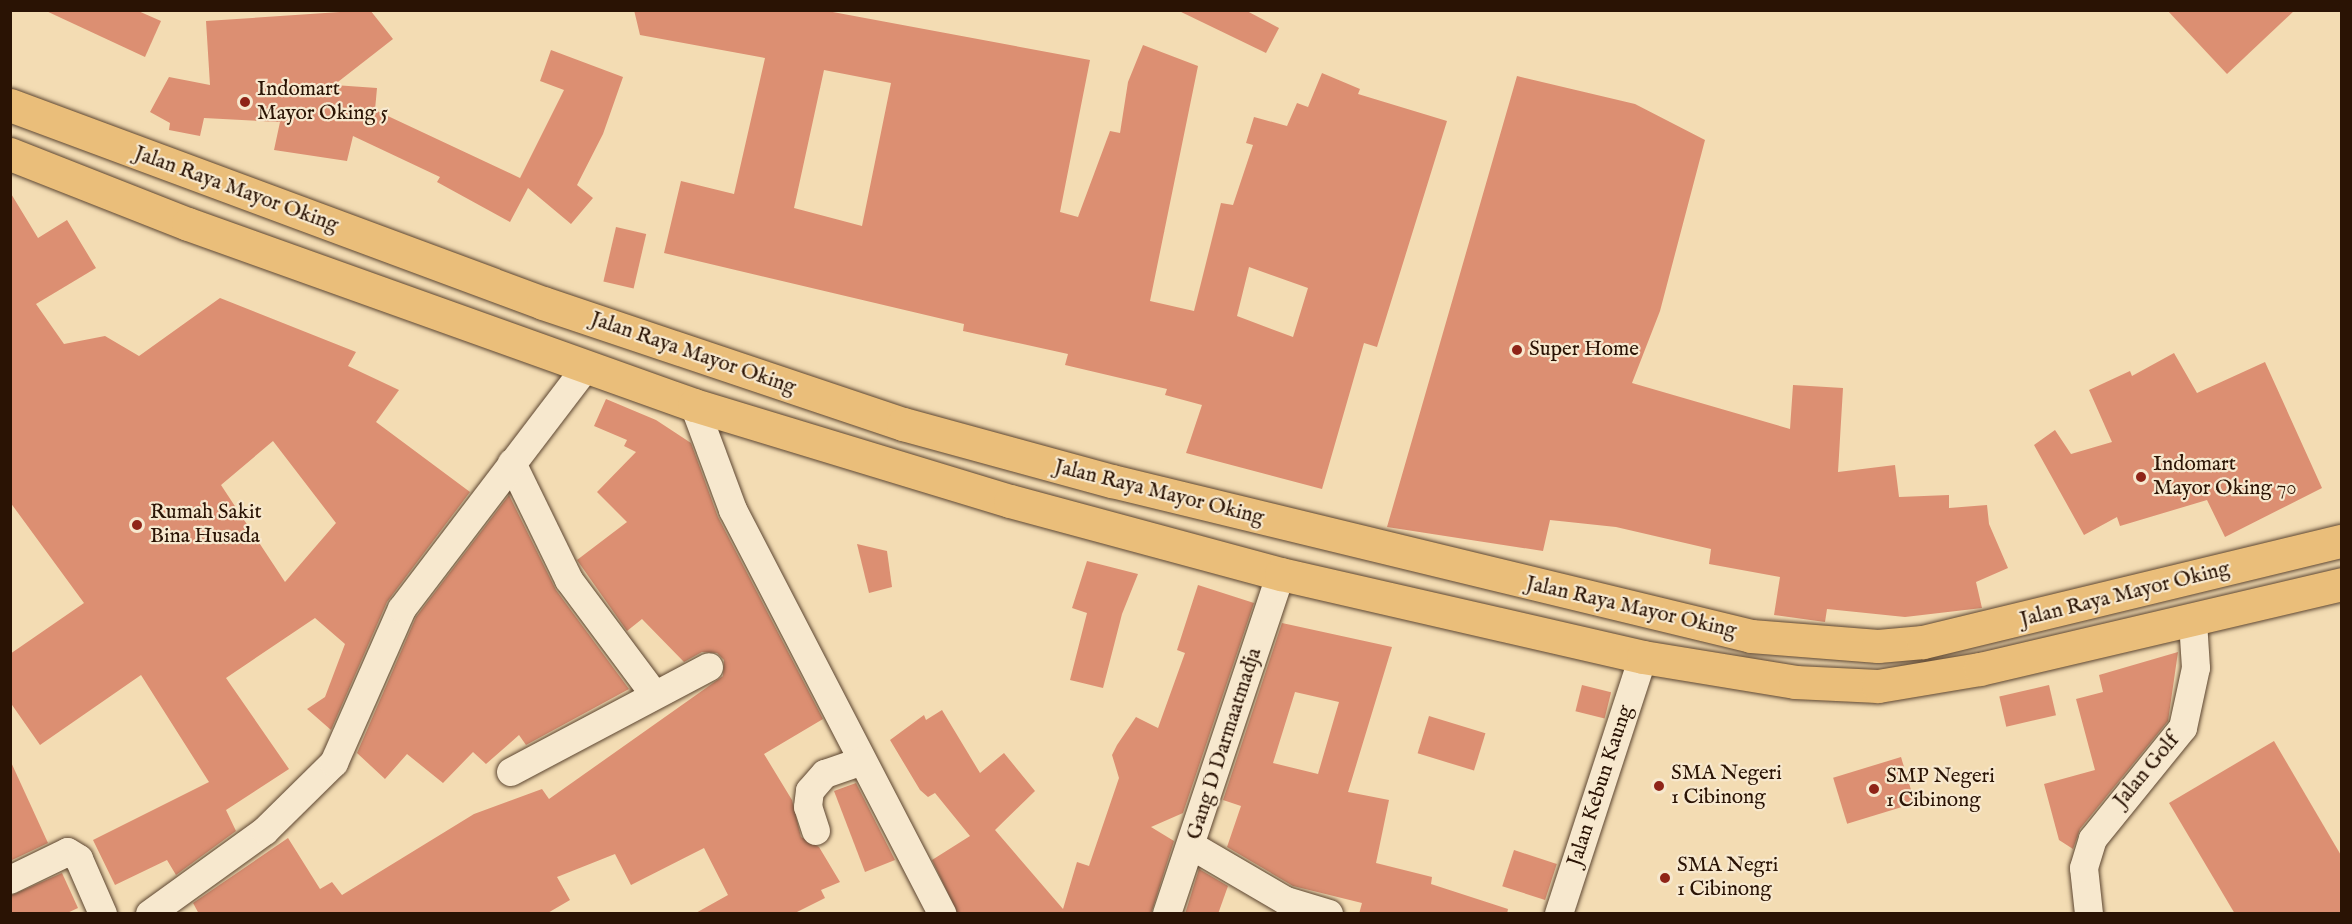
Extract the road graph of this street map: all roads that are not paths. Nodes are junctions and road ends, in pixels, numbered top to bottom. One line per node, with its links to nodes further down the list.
1 (10, 105): 3 (main road, Jalan Raya Mayor Oking)
2 (10, 154): 4 (main road, Jalan Raya Mayor Oking)
3 (513, 292): 4 (main road); 8 (main road, Jalan Raya Mayor Oking)
4 (501, 335): 5 (main road, Jalan Raya Mayor Oking)
5 (587, 366): 6 (main road, Jalan Raya Mayor Oking); 7 (street)
6 (694, 405): 9 (main road, Jalan Raya Mayor Oking); 15 (street)
7 (512, 463): 14 (street); 21 (street)
8 (2342, 541)
9 (1281, 574): 12 (main road, Jalan Raya Mayor Oking); 18 (street, Gang D Darmaatmadja)
10 (2342, 584): 11 (main road, Jalan Raya Mayor Oking)
11 (2193, 622): 12 (main road, Jalan Raya Mayor Oking); 26 (street, Jalan Golf)
12 (1643, 657): 25 (street, Jalan Kebun Kaung)
13 (709, 667): 14 (street)
14 (654, 694): 16 (street)
15 (862, 761): 17 (street); 22 (street)
16 (511, 772)
17 (816, 831)
18 (1192, 846): 23 (street, Gang D Darmaatmadja); 24 (street)
19 (10, 880): 20 (street)
20 (103, 914)
21 (150, 914)
22 (942, 914)
23 (1167, 914)
24 (1329, 914)
25 (1559, 914)
26 (2089, 914)

